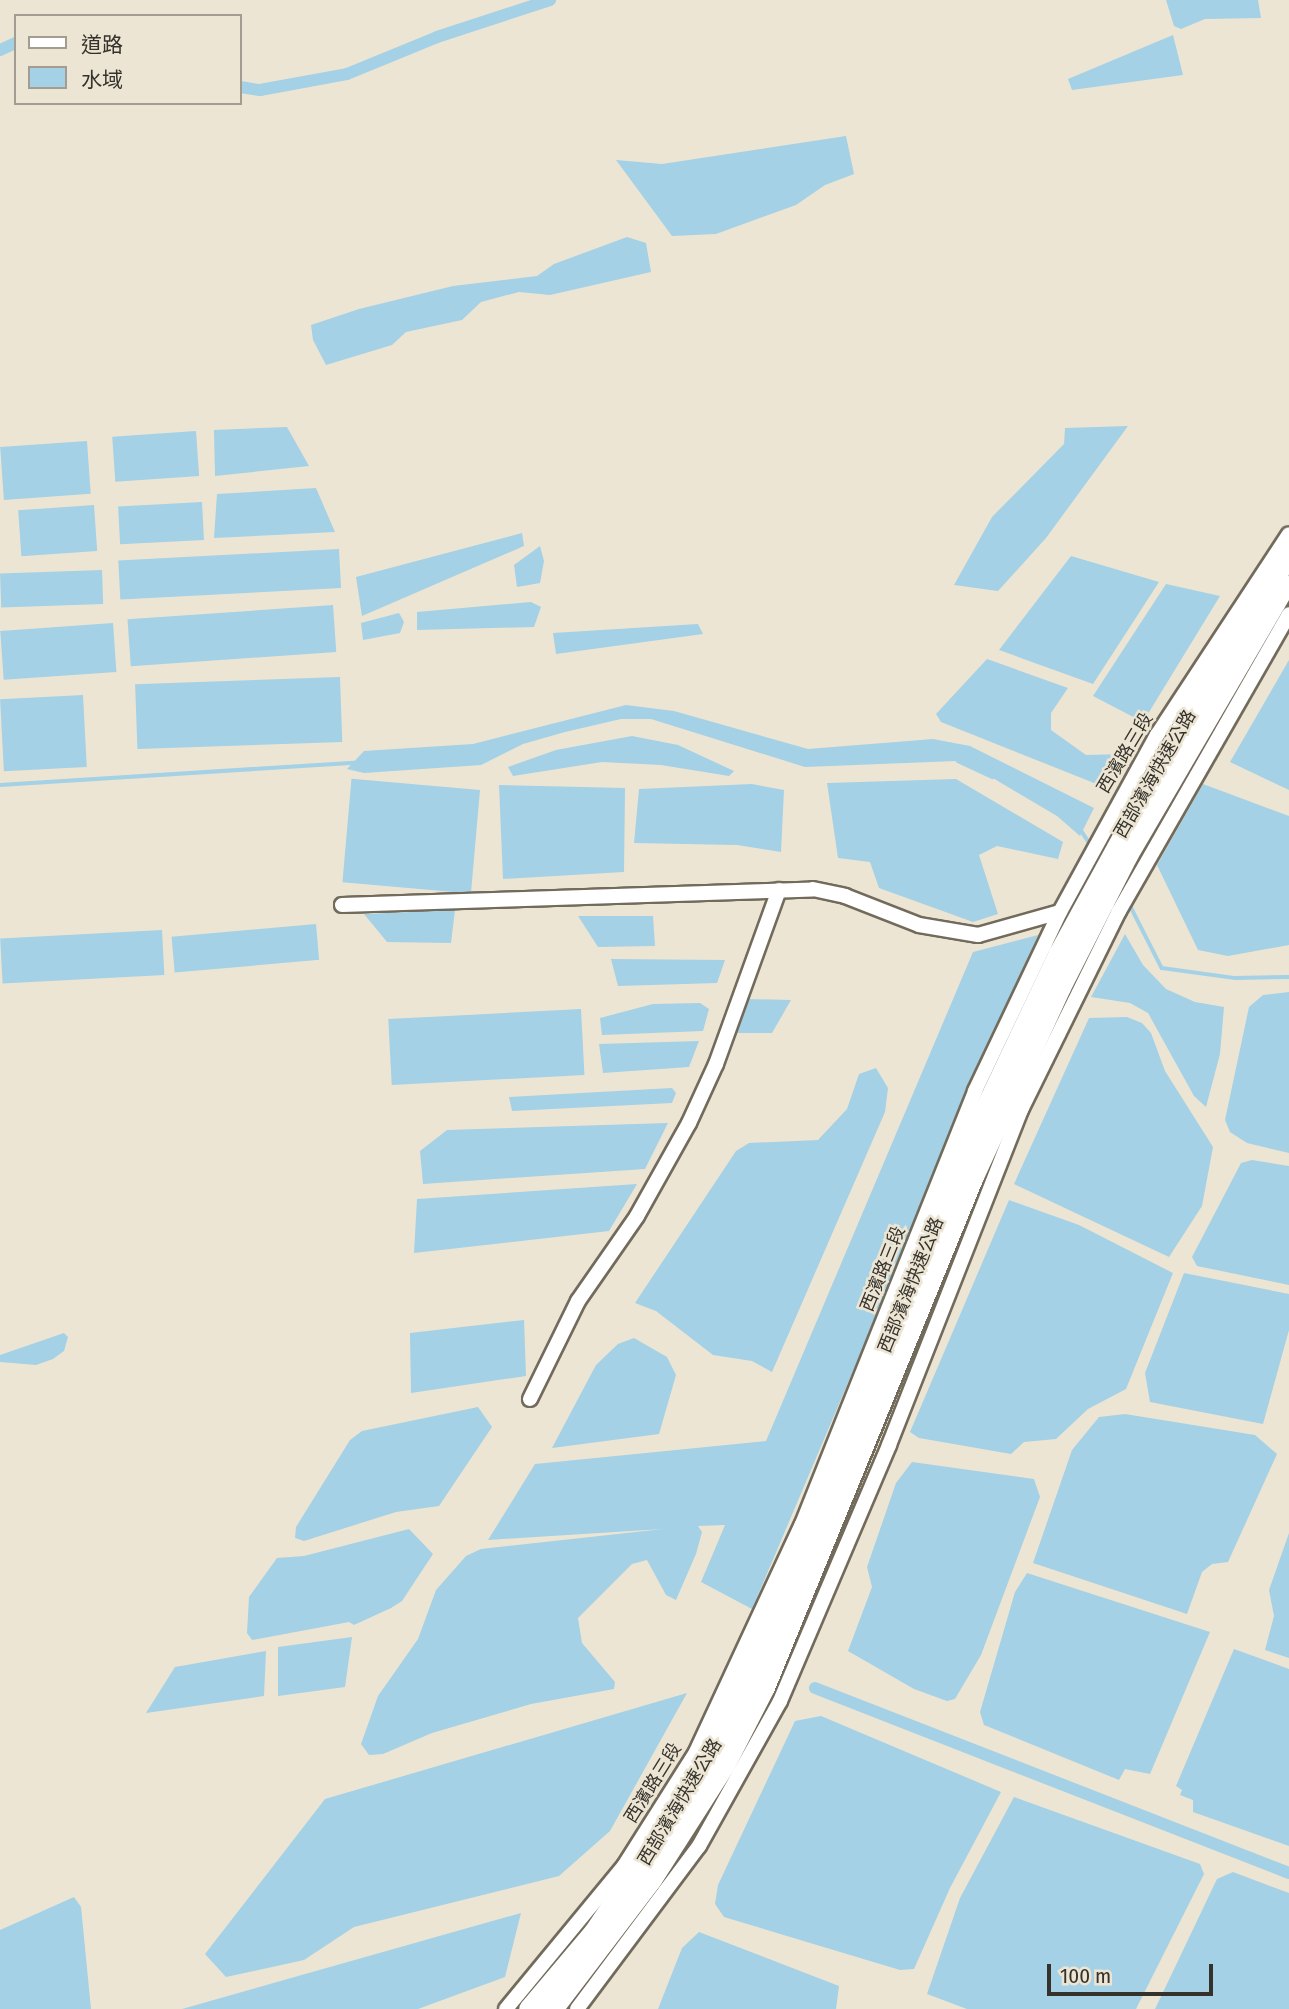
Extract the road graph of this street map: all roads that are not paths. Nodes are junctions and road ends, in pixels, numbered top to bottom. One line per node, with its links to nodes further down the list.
1 (1289, 534): 6 (street, 西濱路三段)
2 (1289, 554): 5 (highway, 西部濱海快速公路)
3 (1289, 579): 5 (highway, 西部濱海快速公路)
4 (1289, 614): 14 (street)
5 (1123, 847): 6 (highway, 西部濱海快速公路)
6 (1098, 875): 9 (street, 西濱路三段); 12 (highway, 西部濱海快速公路); 13 (highway, 西部濱海快速公路)
7 (779, 890): 8 (street); 9 (street); 10 (street)
8 (342, 905)
9 (1060, 912): 11 (street, 西濱路三段)
10 (530, 1399)
11 (506, 2009)
12 (529, 2009)
13 (552, 2009)
14 (578, 2009)

